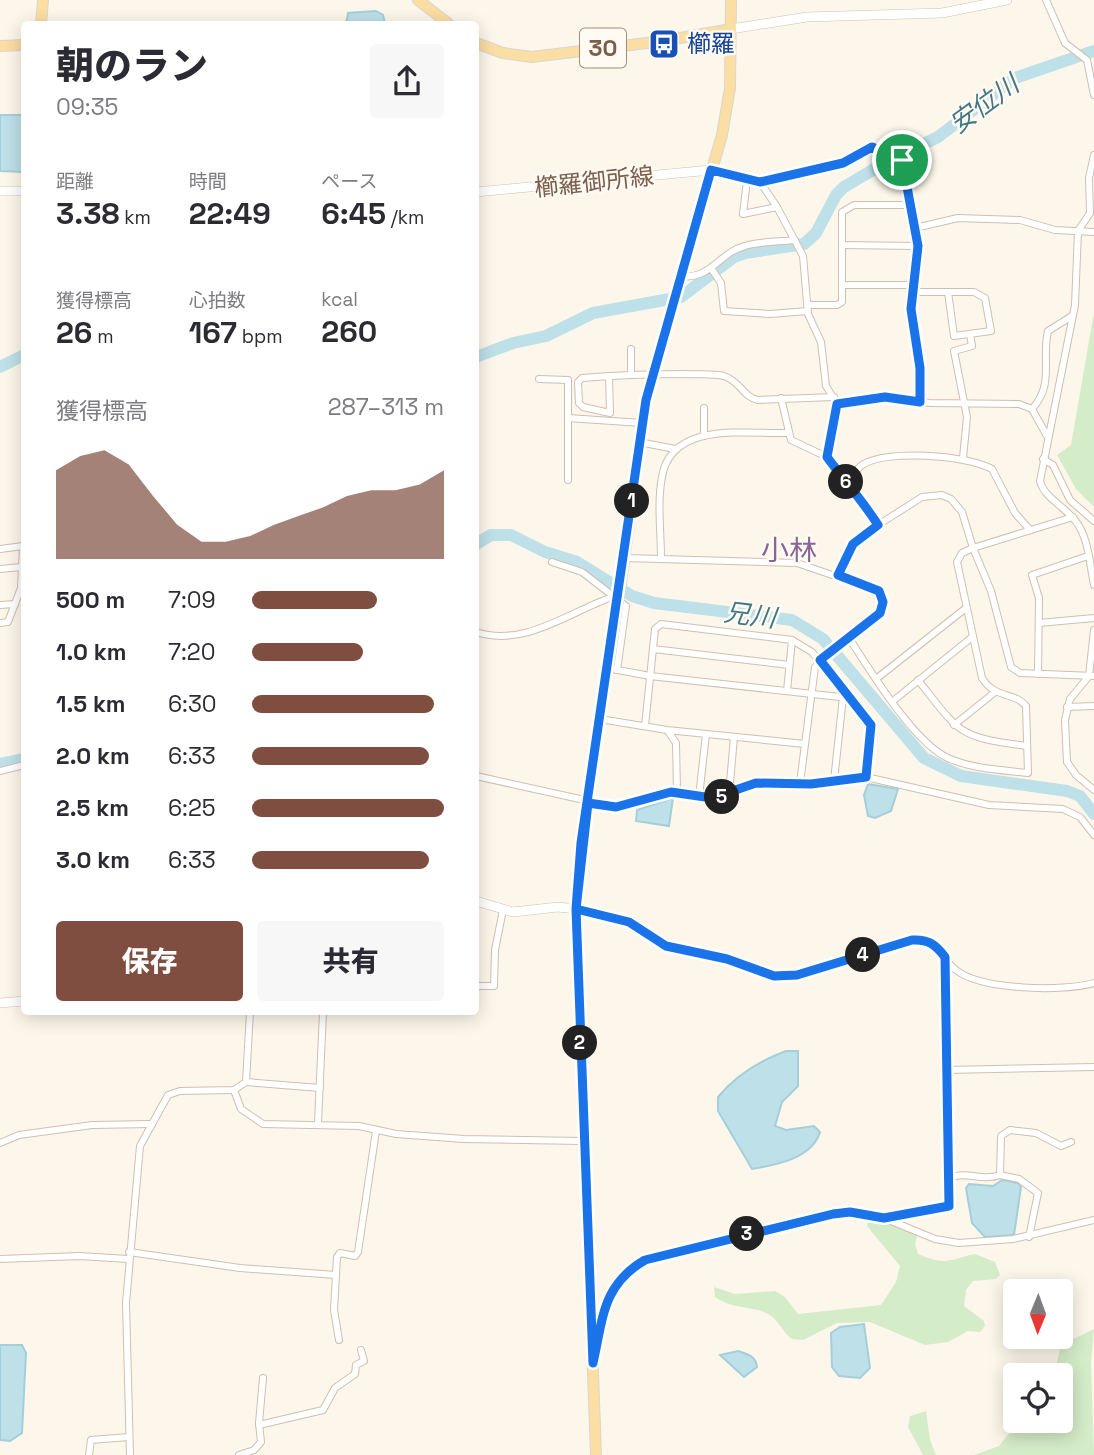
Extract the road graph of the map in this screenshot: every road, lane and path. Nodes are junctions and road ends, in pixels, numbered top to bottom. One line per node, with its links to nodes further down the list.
1 (43, 0): 6 (main road)
2 (418, 0): 7 (main road)
3 (731, 0): 8 (main road)
4 (1007, 0): 8 (main road)
5 (1045, 0): 12 (street)
6 (41, 21)
7 (445, 21)
8 (731, 29): 9 (main road, 30); 14 (main road)
9 (479, 44)
10 (21, 45): 11 (main road)
11 (0, 46)
12 (1094, 95)
13 (1094, 155): 23 (street)
14 (711, 170): 15 (street); 19 (main road, 櫛羅御所線); 29 (main road)
15 (747, 180): 16 (street); 21 (street)
16 (760, 182): 20 (street); 21 (street)
17 (0, 191): 18 (main road)
18 (21, 191)
19 (479, 192)
20 (909, 205): 22 (street); 26 (street)
21 (777, 206): 25 (street)
22 (915, 228): 23 (street); 27 (street)
23 (1078, 231): 24 (street); 34 (street)
24 (1094, 232)
25 (795, 240): 28 (street); 33 (street)
26 (842, 245): 27 (street); 30 (street)
27 (918, 246): 31 (street)
28 (714, 271): 29 (street); 33 (street)
29 (682, 276): 38 (main road)
30 (842, 285): 31 (street); 33 (street)
31 (914, 289): 32 (street); 43 (street)
32 (948, 292): 35 (street); 35 (street)
33 (808, 308): 42 (street)
34 (1072, 316): 45 (street); 51 (street)
35 (970, 334): 44 (street)
36 (631, 349): 37 (street)
37 (631, 374): 38 (street); 39 (street)
38 (653, 374): 41 (street); 48 (main road)
39 (609, 376): 39 (street)
40 (539, 379): 47 (street)
41 (780, 398): 42 (street); 49 (street)
42 (836, 400): 43 (street); 54 (street)
43 (920, 402): 44 (street)
44 (965, 402): 45 (street); 55 (street)
45 (1032, 408): 51 (street)
46 (694, 413): 50 (street)
47 (568, 418): 48 (street); 57 (street)
48 (642, 423): 52 (main road)
49 (787, 433): 50 (street); 54 (street)
50 (704, 436): 53 (street)
51 (1047, 436): 56 (street)
52 (639, 442): 53 (street); 67 (main road)
53 (675, 449): 68 (street)
54 (827, 457): 58 (street)
55 (963, 458): 58 (street); 62 (street)
56 (1043, 459): 59 (street); 60 (street)
57 (568, 480)
58 (850, 484): 61 (street)
59 (1073, 517): 62 (street); 66 (street)
60 (1094, 521)
61 (878, 525): 64 (street); 72 (street)
62 (1030, 530): 64 (street)
63 (21, 546): 65 (street)
64 (973, 548): 78 (street); 91 (street)
65 (0, 549)
66 (1088, 556): 73 (street); 81 (street)
67 (625, 558): 68 (street); 75 (main road, bridge)
68 (661, 559): 72 (street)
69 (552, 562): 75 (street)
70 (21, 567): 71 (street)
71 (0, 569)
72 (838, 575): 84 (street)
73 (1093, 581)
74 (21, 588): 76 (street)
75 (616, 601): 83 (street); 90 (main road)
76 (15, 604): 77 (street); 80 (street)
77 (0, 605)
78 (966, 608): 85 (street); 94 (street)
79 (1094, 618): 81 (street)
80 (0, 623)
81 (1039, 623): 91 (street)
82 (1094, 630): 93 (street)
83 (479, 633)
84 (849, 638): 88 (street); 94 (street)
85 (971, 638): 95 (street); 97 (street)
86 (792, 640): 87 (street); 88 (street); 89 (street)
87 (653, 649): 89 (street); 92 (street)
88 (822, 659): 98 (street); 99 (street)
89 (789, 665): 96 (street)
90 (612, 669): 92 (street); 103 (main road)
91 (1038, 674): 93 (street)
92 (650, 676): 96 (street); 105 (street)
93 (1091, 676): 101 (street)
94 (876, 679): 100 (street)
95 (918, 680): 100 (street); 104 (street)
96 (787, 691): 98 (street)
97 (994, 693): 104 (street); 110 (street)
98 (810, 694): 99 (street); 109 (street)
99 (846, 698): 114 (street); 115 (street)
100 (893, 701): 110 (street)
101 (1067, 706): 102 (street); 117 (street)
102 (1094, 706)
103 (600, 719): 105 (street); 121 (main road)
104 (954, 725): 110 (street)
105 (645, 726): 106 (street)
106 (667, 730): 107 (street); 118 (street)
107 (706, 734): 108 (street); 120 (street)
108 (734, 737): 109 (street); 119 (street)
109 (805, 744): 116 (street)
110 (1027, 747)
111 (21, 766): 112 (street)
112 (0, 771)
113 (479, 777): 121 (street)
114 (866, 777): 115 (street); 122 (street)
115 (834, 781): 116 (street)
116 (800, 783): 119 (street)
117 (1094, 790)
118 (677, 792): 120 (street); 121 (street)
119 (729, 794): 120 (street)
120 (699, 797)
121 (588, 803): 124 (main road)
122 (1094, 835)
123 (479, 902): 125 (main road)
124 (576, 909): 125 (main road); 126 (street); 141 (main road)
125 (503, 910): 128 (street)
126 (945, 957): 127 (street); 134 (street)
127 (1094, 983)
128 (479, 986)
129 (21, 1002): 130 (main road)
130 (0, 1003)
131 (250, 1015): 135 (street)
132 (323, 1015): 136 (street)
133 (1094, 1067): 134 (street)
134 (946, 1070): 145 (street)
135 (246, 1082): 136 (street); 137 (street)
136 (320, 1088): 138 (street)
137 (234, 1090): 138 (street); 139 (street)
138 (318, 1123): 140 (street)
139 (152, 1124): 143 (street); 149 (street)
140 (376, 1131): 141 (street); 151 (street)
141 (583, 1141): 154 (main road)
142 (1071, 1142): 144 (street)
143 (0, 1143)
144 (1000, 1175): 145 (street); 148 (street)
145 (949, 1178): 146 (street)
146 (884, 1218): 148 (street); 154 (street)
147 (1094, 1220): 148 (street)
148 (1029, 1237)
149 (129, 1256): 150 (street); 151 (street); 157 (street)
150 (0, 1259)
151 (336, 1275): 152 (street)
152 (339, 1340)
153 (361, 1350): 156 (street)
154 (593, 1363): 161 (main road)
155 (263, 1378): 156 (street)
156 (259, 1425): 160 (street)
157 (130, 1437): 158 (street); 159 (street)
158 (89, 1455)
159 (130, 1455)
160 (239, 1455)
161 (596, 1455)

